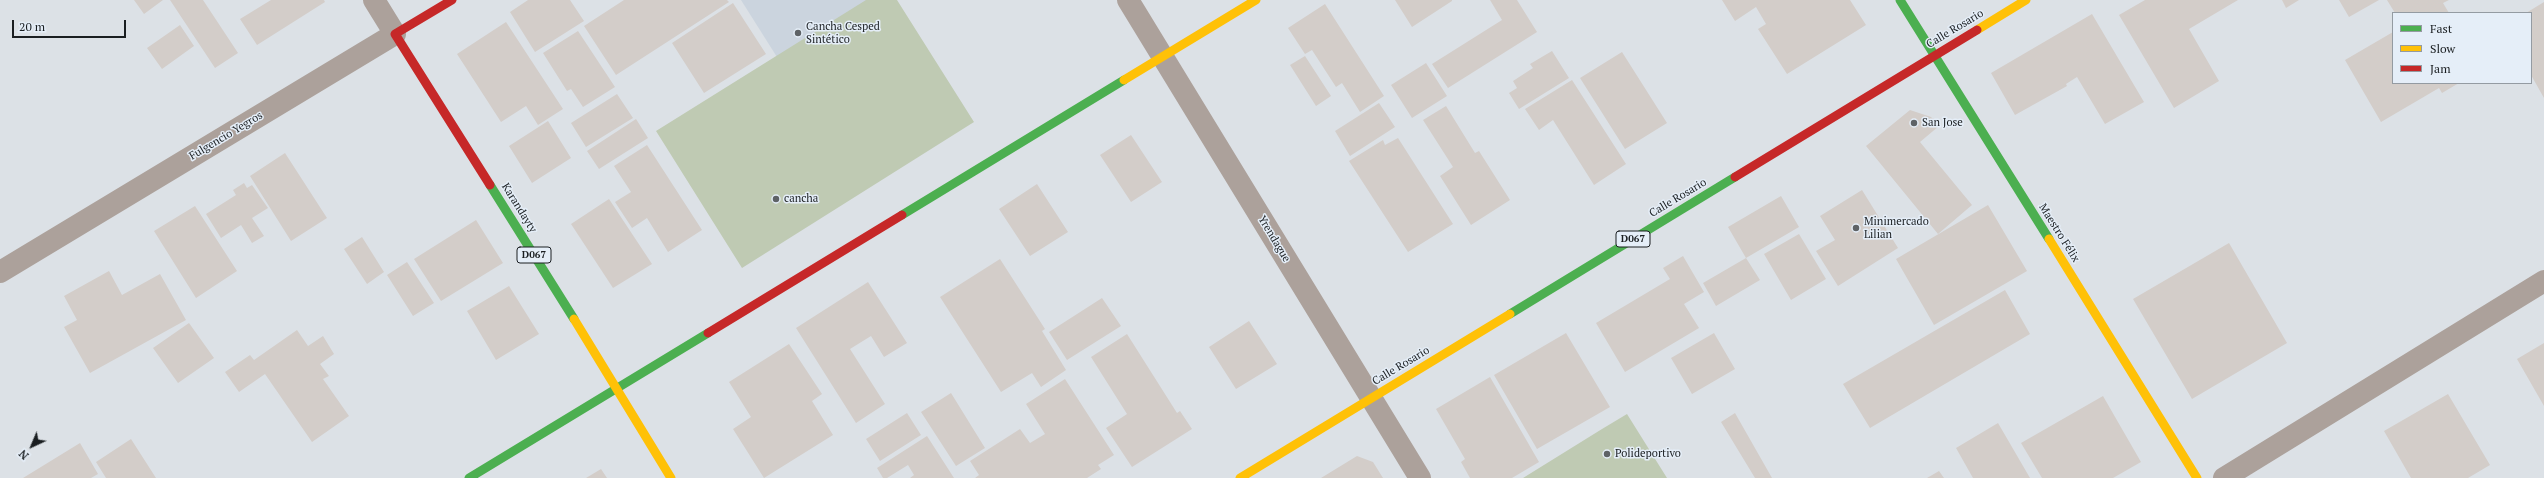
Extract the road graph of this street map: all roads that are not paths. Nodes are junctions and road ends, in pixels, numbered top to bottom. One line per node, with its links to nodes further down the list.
1 (374, 0): 7 (street)
2 (452, 0): 7 (main road, Fulgencio Yegros)
3 (1128, 0): 9 (street, Yrendague)
4 (1256, 0): 9 (main road)
5 (1900, 0): 8 (main road, Maestro Félix)
6 (2026, 0): 8 (main road, Calle Rosario / D067)
7 (395, 34): 10 (street, Fulgencio Yegros); 12 (main road, Karandayty / D067)
8 (1935, 55): 13 (main road, Calle Rosario / D067); 18 (main road, Maestro Félix)
9 (1163, 57): 12 (main road); 13 (street, Yrendague)
10 (0, 272)
11 (2544, 281): 19 (street)
12 (618, 388): 14 (main road); 15 (main road, Karandayty / D067)
13 (1371, 398): 16 (main road, Calle Rosario / D067); 17 (street, Yrendague)
14 (469, 478)
15 (671, 478)
16 (1240, 478)
17 (1420, 478)
18 (2197, 478)
19 (2224, 478)

